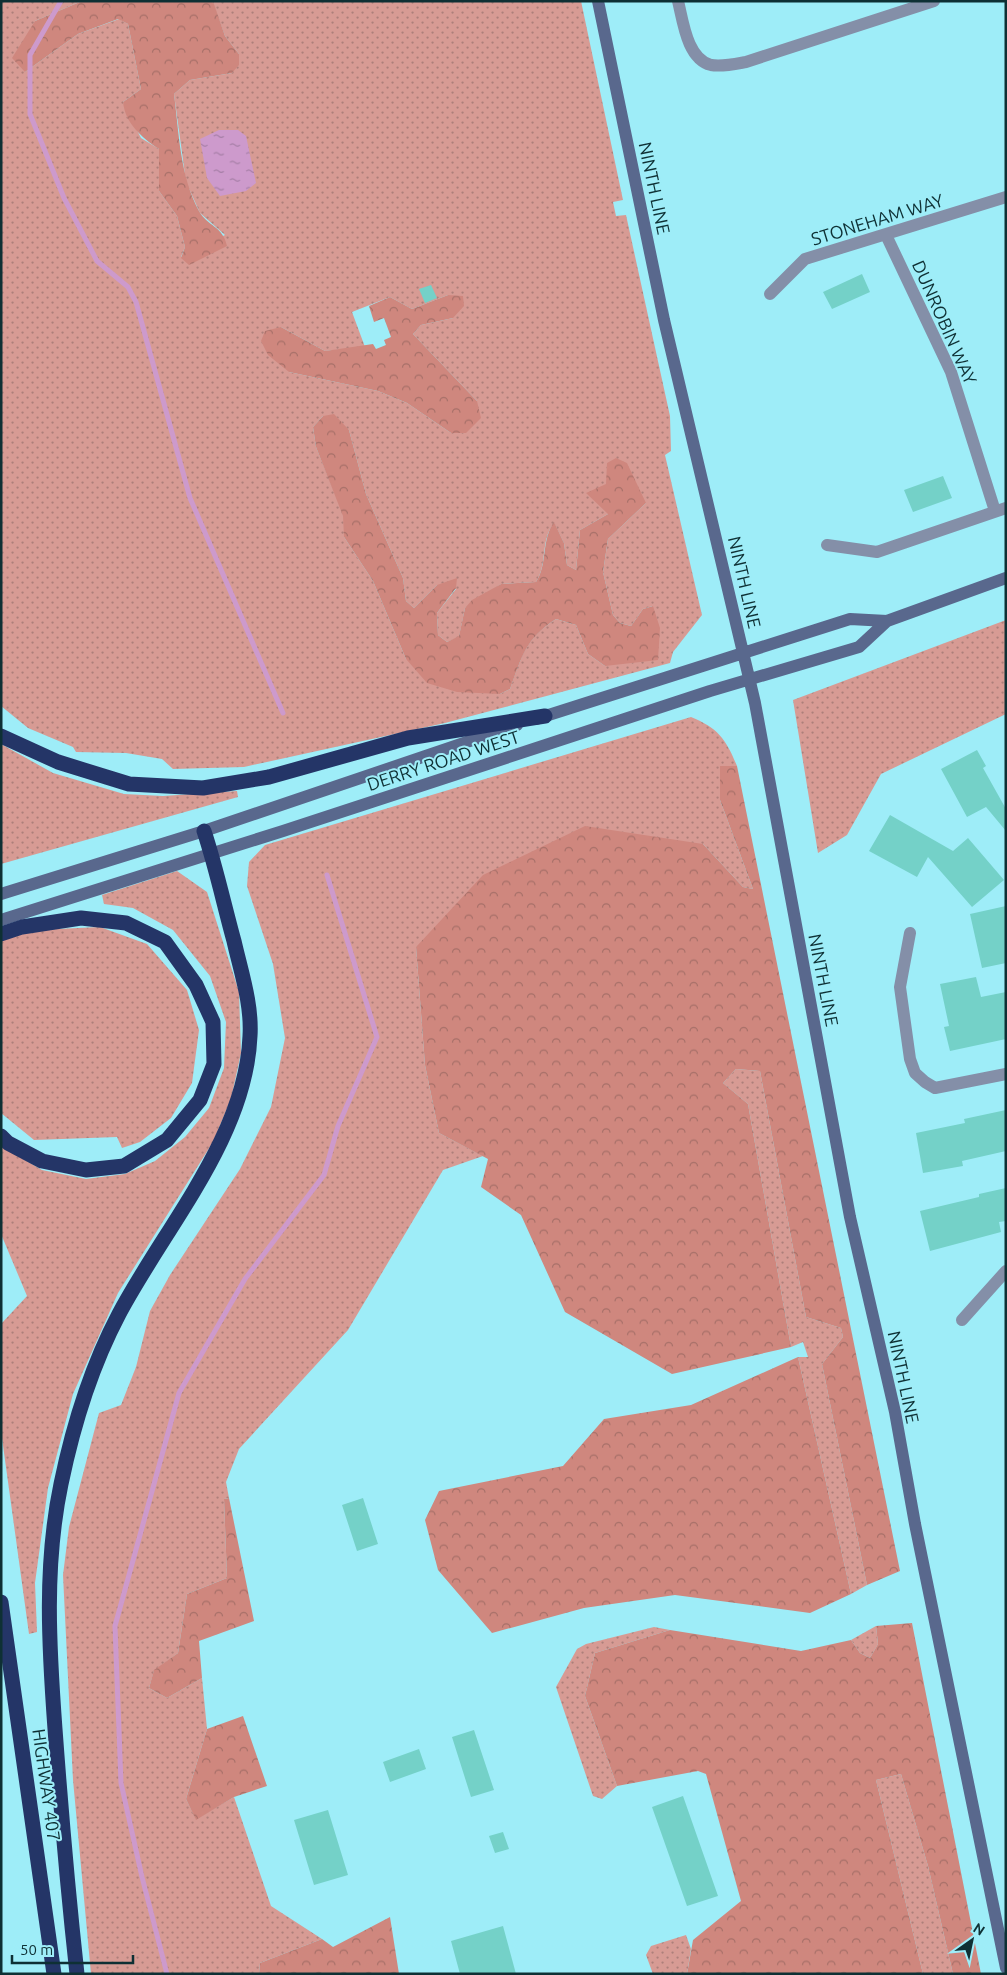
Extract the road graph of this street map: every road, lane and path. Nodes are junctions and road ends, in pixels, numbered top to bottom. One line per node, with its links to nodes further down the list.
1 (598, 1): 11 (main road, NINTH LINE)
2 (678, 1): 3 (street)
3 (934, 1)
4 (1006, 197): 5 (street, STONEHAM WAY)
5 (886, 235): 6 (street, STONEHAM WAY); 7 (street, DUNROBIN WAY)
6 (770, 294)
7 (1000, 510): 8 (street)
8 (827, 544)
9 (1006, 578): 10 (main road, DERRY ROAD WEST)
10 (887, 621): 11 (main road, DERRY ROAD WEST); 12 (main road, DERRY ROAD WEST)
11 (744, 654): 12 (main road, NINTH LINE); 13 (main road, DERRY ROAD WEST)
12 (750, 679): 16 (main road, DERRY ROAD WEST); 26 (main road, NINTH LINE)
13 (545, 716): 14 (highway); 15 (main road, DERRY ROAD WEST)
14 (1, 736)
15 (204, 831): 16 (highway); 17 (main road, DERRY ROAD WEST)
16 (211, 853): 18 (main road, DERRY ROAD WEST); 28 (highway)
17 (1, 894)
18 (1, 920)
19 (910, 933): 21 (street)
20 (1, 934): 22 (highway)
21 (1006, 1074)
22 (1, 1136)
23 (1006, 1271): 24 (street)
24 (962, 1320)
25 (1, 1602): 27 (highway, HIGHWAY 407)
26 (1006, 1968)
27 (54, 1974)
28 (77, 1974)

